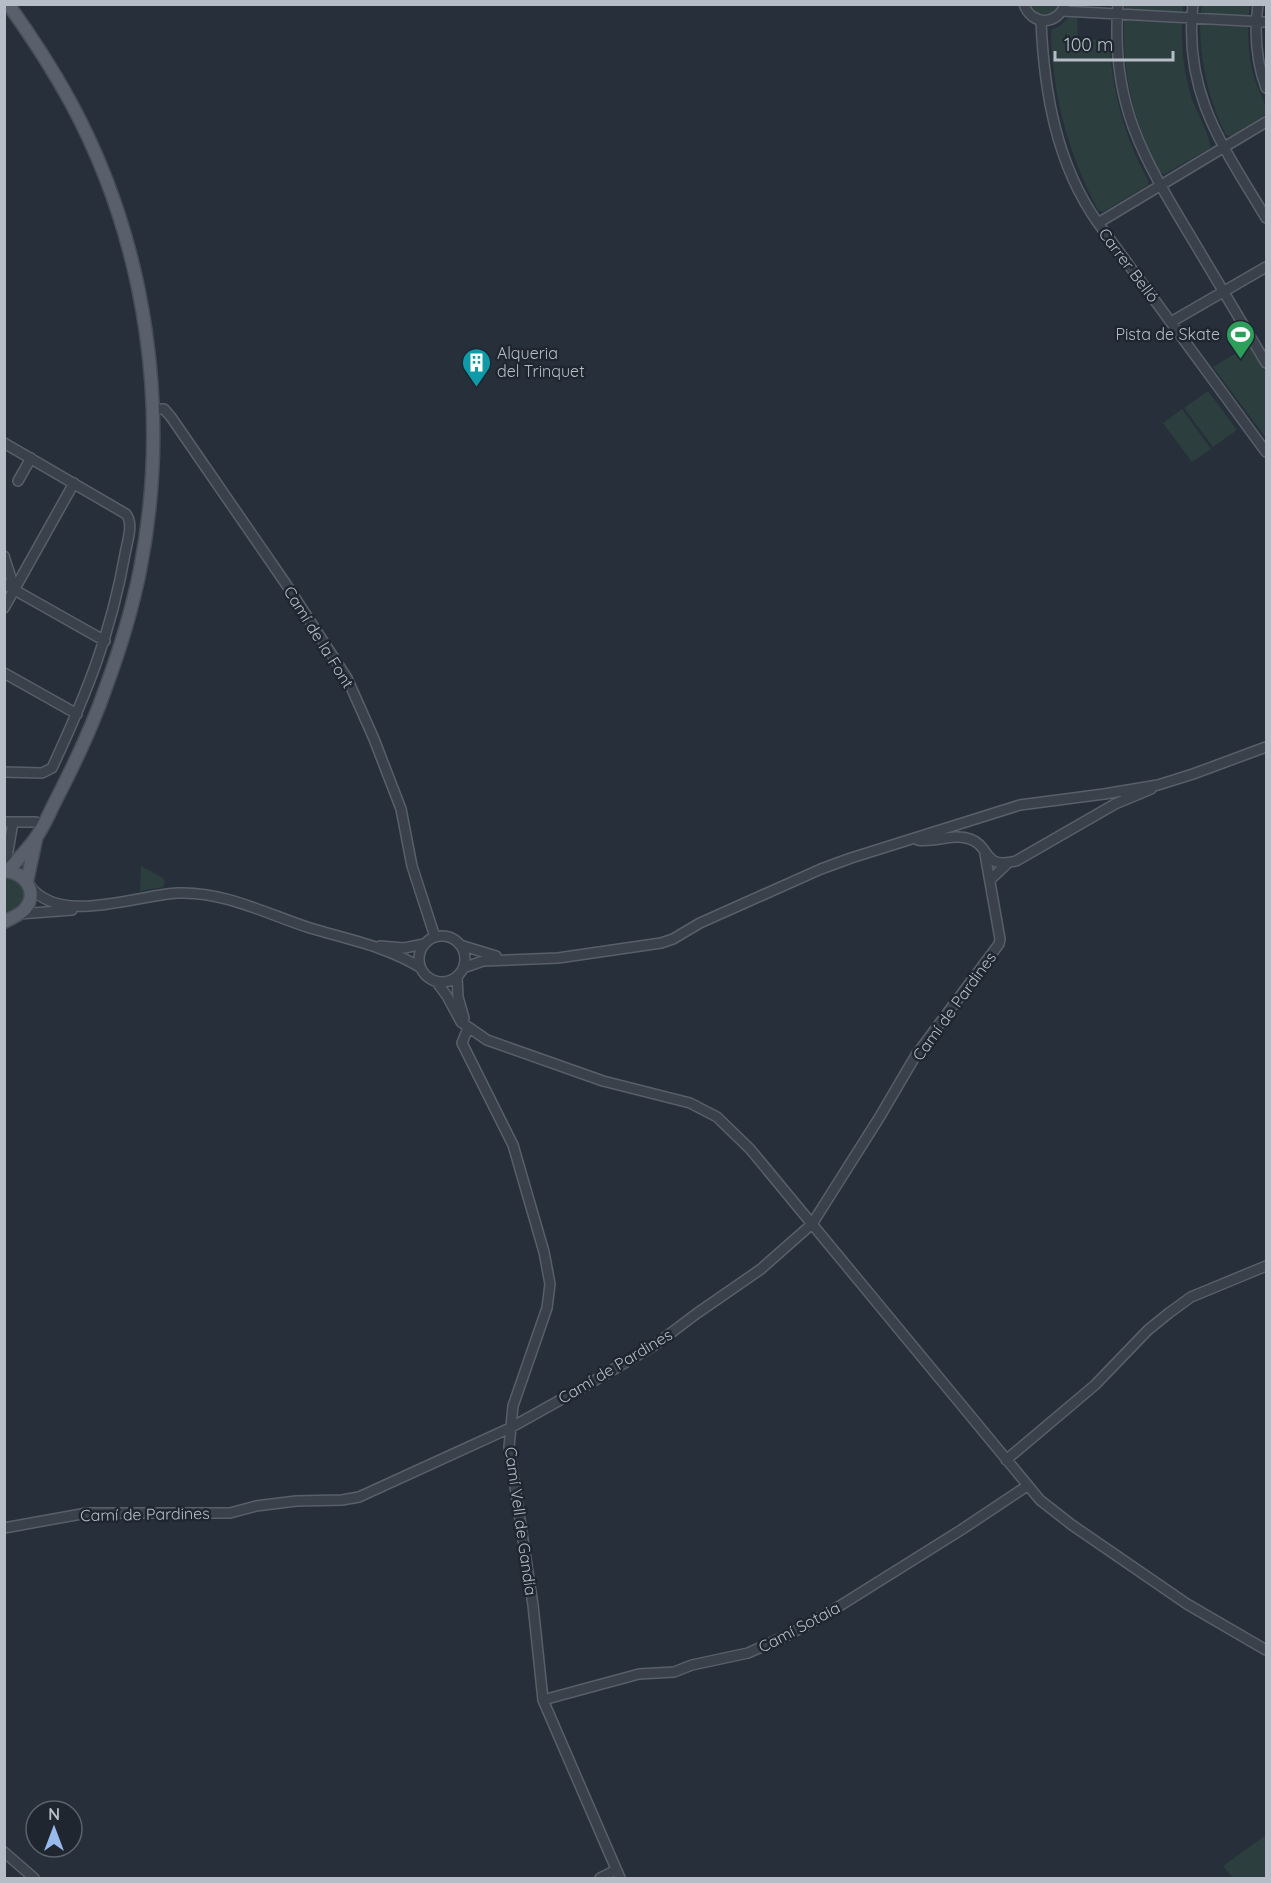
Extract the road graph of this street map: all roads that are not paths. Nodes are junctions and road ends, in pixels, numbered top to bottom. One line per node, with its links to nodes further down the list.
1 (8, 4): 21 (main road)
2 (1024, 4): 8 (street)
3 (1192, 4): 7 (street)
4 (1258, 4): 9 (street)
5 (1064, 8): 6 (street); 8 (street)
6 (1117, 9): 7 (street); 14 (street)
7 (1191, 18): 9 (street); 13 (street)
8 (1041, 21): 16 (street, Carrer Belló)
9 (1256, 22): 10 (street); 11 (street)
10 (1266, 22)
11 (1266, 88)
12 (1266, 122): 13 (street)
13 (1224, 147): 14 (street); 15 (street)
14 (1160, 186): 16 (street); 18 (street)
15 (1266, 218)
16 (1098, 223): 19 (street, Carrer Belló)
17 (1266, 267): 18 (street)
18 (1224, 292): 19 (street); 20 (street)
19 (1171, 322): 23 (street, Carrer Belló)
20 (1266, 363)
21 (158, 409): 39 (main road); 48 (street, Camí de la Font)
22 (4, 443): 24 (street)
23 (1266, 452)
24 (32, 458): 25 (street); 26 (street)
25 (18, 481)
26 (75, 483): 29 (street); 31 (street)
27 (4, 556): 29 (street)
28 (4, 584): 29 (street)
29 (15, 590): 30 (street); 31 (street)
30 (4, 608)
31 (105, 641): 33 (street)
32 (4, 673): 33 (street)
33 (77, 714): 35 (street)
34 (1266, 747): 36 (street)
35 (4, 772)
36 (1158, 784): 40 (street); 42 (street)
37 (36, 822): 38 (street)
38 (10, 823): 43 (street)
39 (36, 838): 43 (main road); 45 (main road)
40 (913, 839): 41 (street); 52 (street)
41 (985, 854): 42 (street); 44 (street, Camí de Pardines)
42 (1008, 863): 44 (street)
43 (6, 867): 45 (main road)
44 (990, 880): 57 (street, Camí de Pardines)
45 (28, 883): 46 (street); 47 (main road)
46 (80, 907): 47 (street); 50 (street)
47 (10, 917)
48 (435, 937): 49 (street); 51 (street)
49 (424, 944): 50 (street); 53 (street)
50 (369, 945): 53 (street)
51 (459, 945): 52 (street); 54 (street)
52 (513, 959): 54 (street)
53 (421, 968): 55 (street)
54 (460, 972): 55 (street); 56 (street, Camí Vell de Gandia)
55 (436, 981): 56 (street)
56 (468, 1028): 57 (street); 59 (street, Camí Vell de Gandia)
57 (812, 1224): 59 (street, Camí de Pardines); 60 (street)
58 (1266, 1266): 60 (street)
59 (510, 1428): 62 (street, Camí de Pardines); 64 (street, Camí Vell de Gandia)
60 (1005, 1460): 61 (street)
61 (1027, 1486): 63 (street); 64 (street, Camí Sotaia)
62 (4, 1528)
63 (1266, 1650)
64 (543, 1700): 66 (street, Camí Vell de Gandia)
65 (4, 1852): 67 (street)
66 (618, 1874): 68 (street)
67 (34, 1878)
68 (600, 1878)

